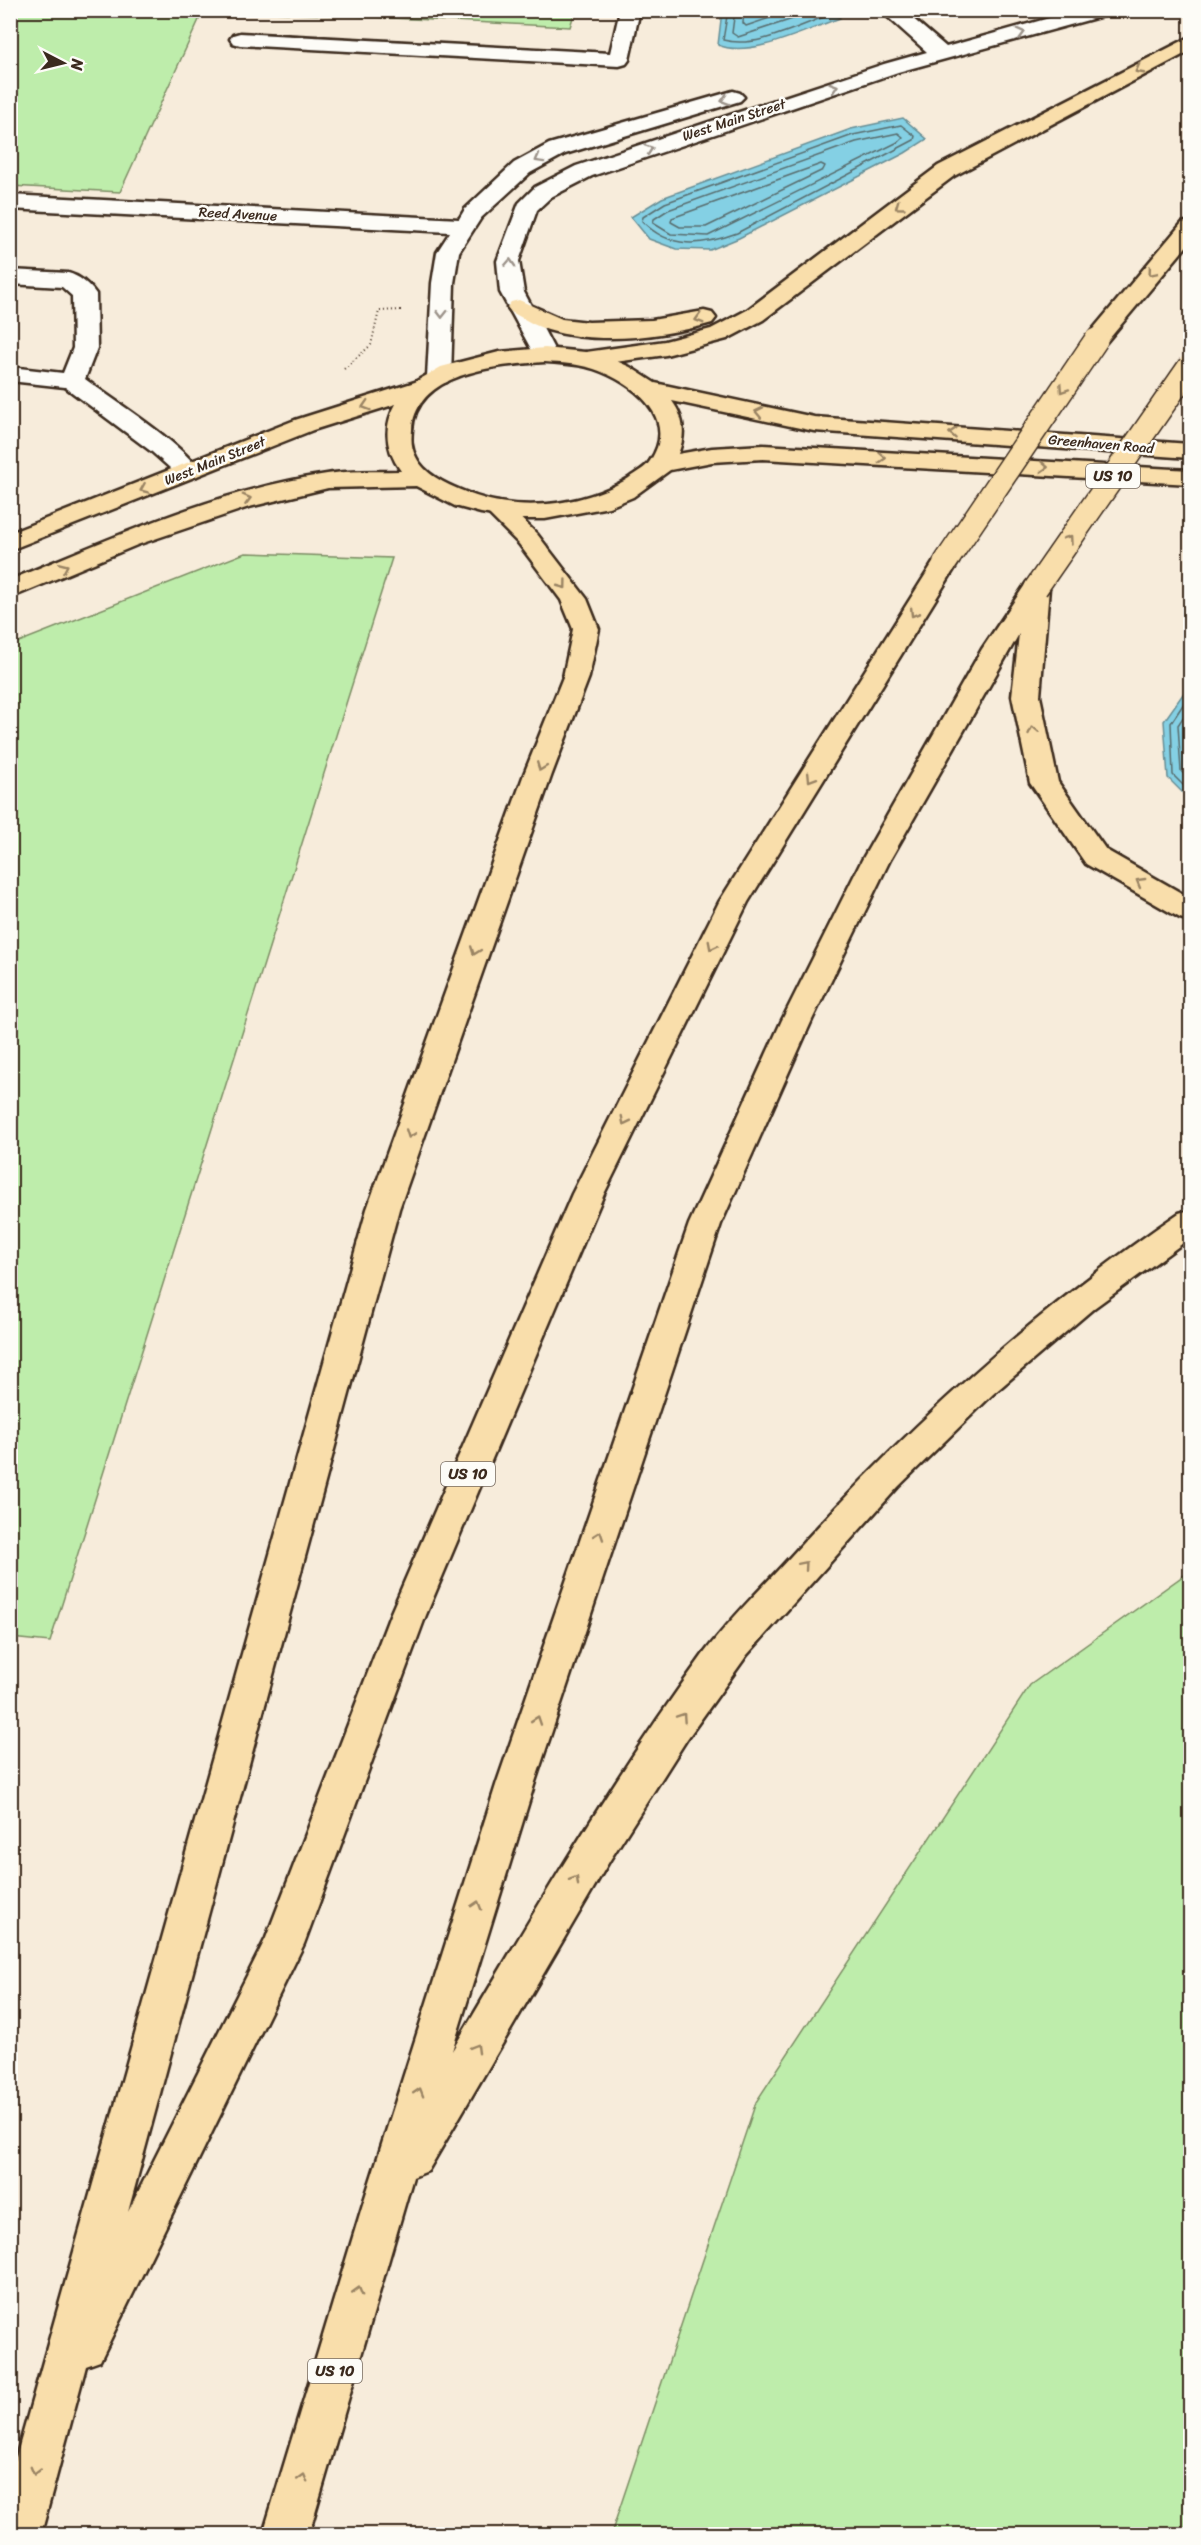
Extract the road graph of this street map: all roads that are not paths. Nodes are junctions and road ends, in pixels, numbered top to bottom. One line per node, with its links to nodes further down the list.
1 (630, 10): 6 (street)
2 (890, 10): 5 (street)
3 (1103, 10): 8 (street, West Main Street, one-way to 3)
4 (944, 32): 5 (street)
5 (922, 38): 8 (street); 9 (street)
6 (240, 39)
7 (1191, 43): 15 (main road, one-way to 15)
8 (942, 54): 16 (street, West Main Street, one-way to 8)
9 (832, 66)
10 (754, 91): 12 (street, West Main Street, one-way to 12)
11 (10, 202): 12 (street, Reed Avenue)
12 (465, 226): 22 (street, West Main Street, one-way to 22)
13 (1191, 228): 36 (main road, US 10, one-way to 36, bridge)
14 (10, 277): 21 (street)
15 (794, 288): 16 (main road, one-way to 16); 18 (main road)
16 (519, 307): 17 (street, West Main Street)
17 (545, 355): 18 (main road); 22 (main road)
18 (586, 359): 23 (main road)
19 (1191, 366): 31 (main road, US 10, one-way to 19, bridge)
20 (10, 374): 21 (street)
21 (72, 381): 26 (street)
22 (430, 382): 26 (main road, West Main Street, one-way to 26); 28 (main road)
23 (651, 389): 24 (main road, Greenhaven Road, one-way to 23); 25 (main road)
24 (1191, 452)
25 (662, 464): 27 (main road, Greenhaven Road, one-way to 27); 29 (main road)
26 (188, 471): 30 (main road, West Main Street, one-way to 30)
27 (1191, 477)
28 (420, 478): 29 (main road); 32 (main road, one-way to 28)
29 (498, 510): 36 (main road, one-way to 36)
30 (10, 542)
31 (1036, 588): 33 (main road, one-way to 31); 35 (main road, US 10, one-way to 31)
32 (10, 590)
33 (1191, 911)
34 (1191, 1222): 35 (main road, one-way to 34)
35 (383, 2208): 38 (main road, US 10, one-way to 35)
36 (50, 2414): 37 (main road, US 10, one-way to 37)
37 (18, 2535)
38 (286, 2535)

